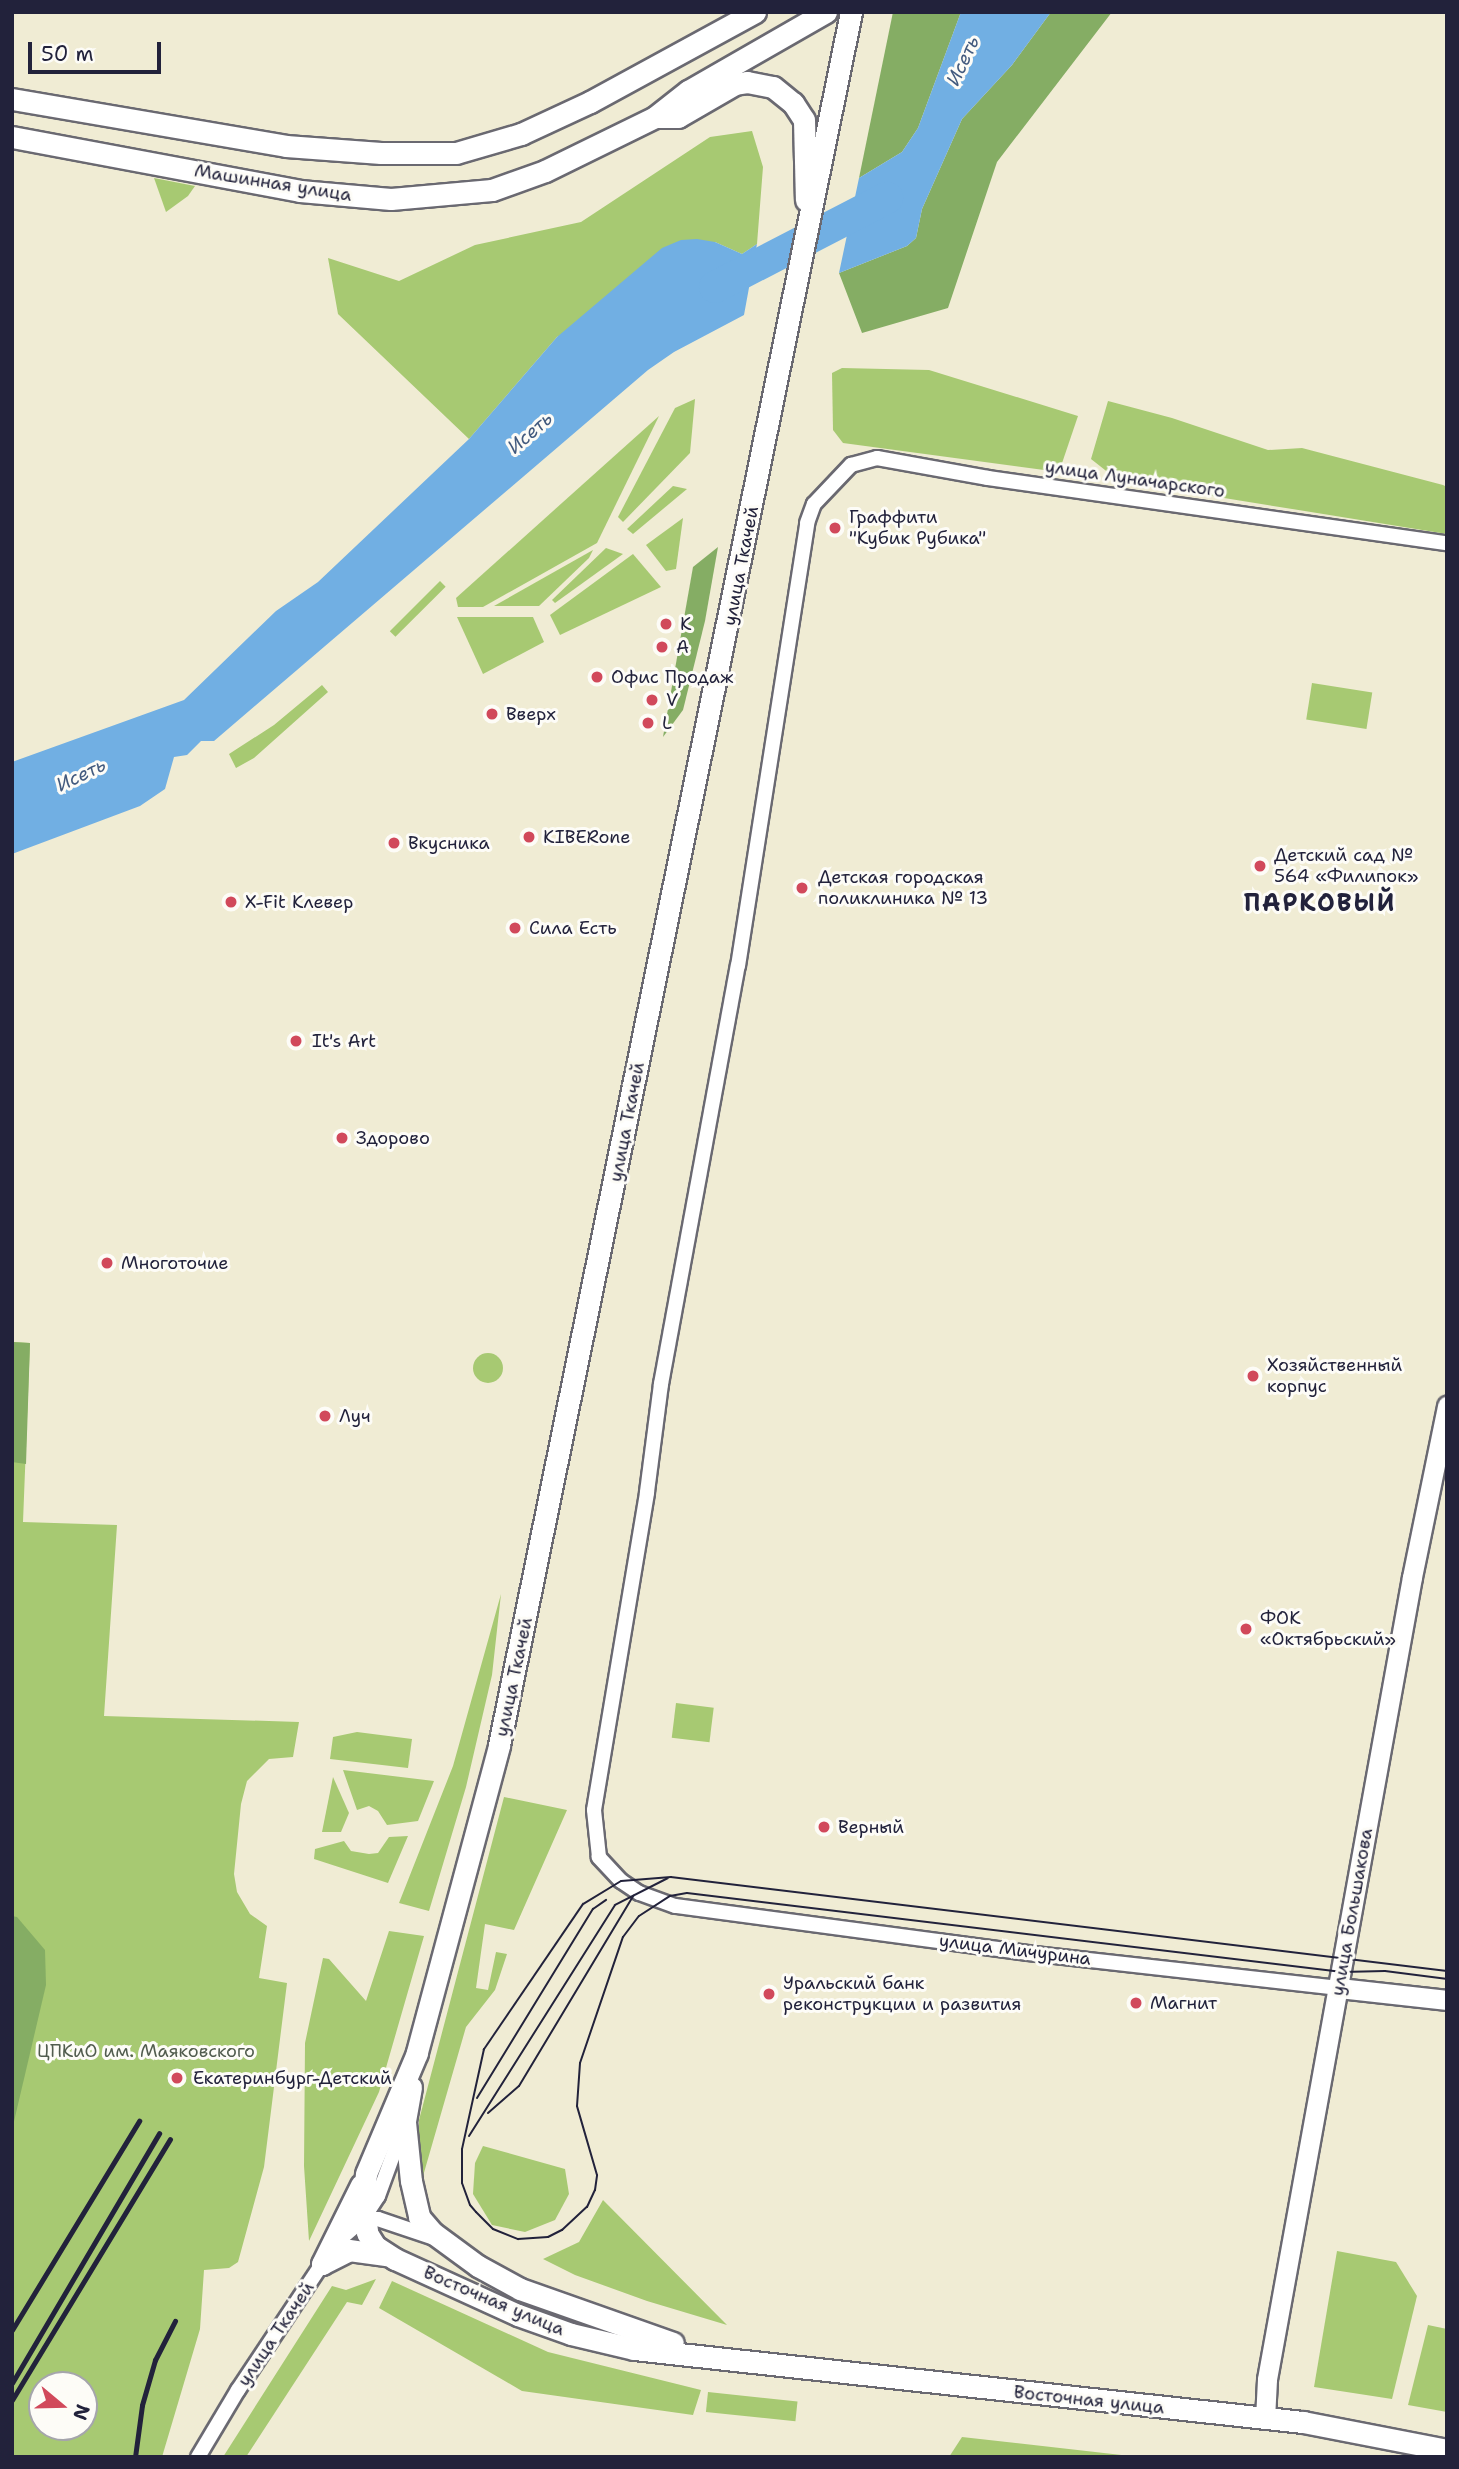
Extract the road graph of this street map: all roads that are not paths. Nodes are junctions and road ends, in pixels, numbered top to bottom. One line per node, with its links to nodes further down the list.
1 (755, 12): 4 (main road)
2 (826, 12): 5 (main road, Машинная улица)
3 (851, 12): 7 (main road, улица Ткачей)
4 (12, 99)
5 (655, 117): 6 (main road, Машинная улица); 7 (main road)
6 (12, 137)
7 (808, 226): 13 (main road, улица Ткачей)
8 (1447, 543): 10 (street, улица Луначарского)
9 (1447, 1406): 11 (street, улица Большакова)
10 (599, 1857): 11 (street, улица Мичурина)
11 (1339, 1988): 12 (street, улица Мичурина); 21 (street, улица Большакова)
12 (1447, 2000)
13 (417, 2053): 14 (main road, Восточная улица); 15 (main road, улица Ткачей)
14 (405, 2122): 16 (street, улица Ткачей); 17 (main road, Восточная улица)
15 (366, 2174): 16 (main road, улица Ткачей); 19 (main road)
16 (363, 2219): 17 (street); 18 (main road, Восточная улица); 19 (street, улица Ткачей)
17 (444, 2243): 20 (main road, Восточная улица)
18 (395, 2259): 19 (main road); 20 (main road, Восточная улица)
19 (322, 2264): 23 (street, улица Ткачей)
20 (730, 2358): 21 (main road, Восточная улица)
21 (1265, 2419): 22 (main road, Восточная улица)
22 (1447, 2450)
23 (198, 2457)

